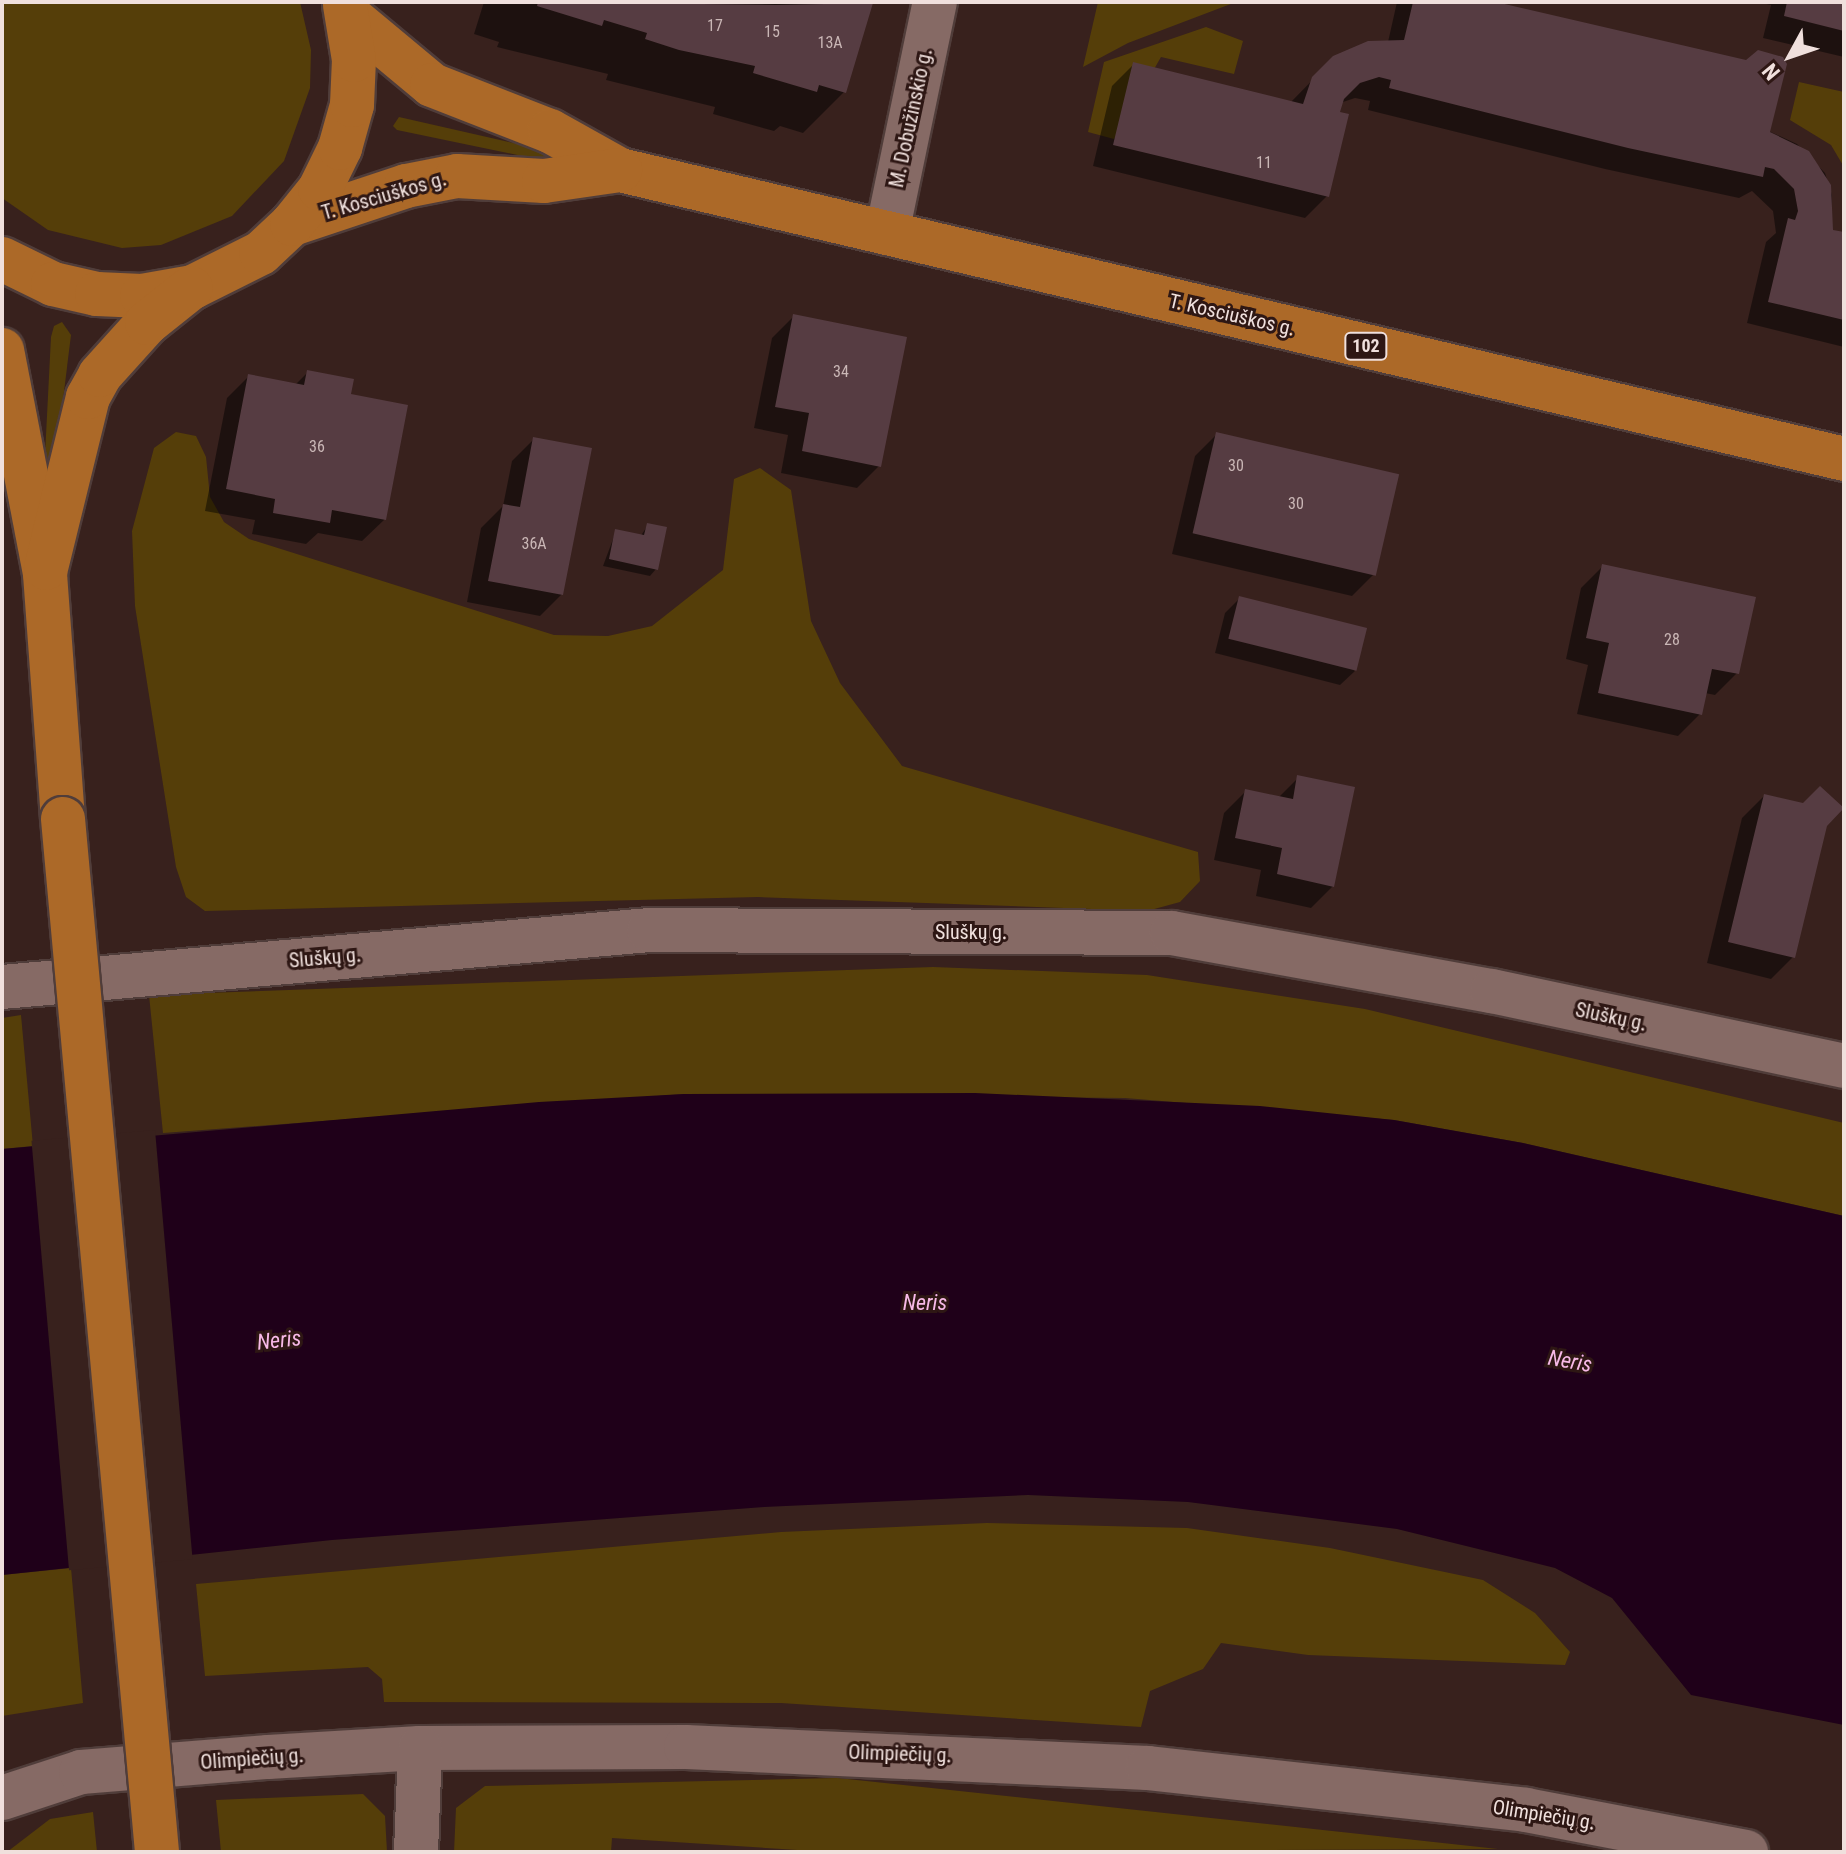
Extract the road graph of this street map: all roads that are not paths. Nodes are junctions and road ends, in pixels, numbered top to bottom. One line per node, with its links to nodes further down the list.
1 (935, 2): 5 (street, M. Dobužinskio g.)
2 (346, 8): 3 (main road, T. Kosciuškos g.); 4 (main road)
3 (620, 170): 4 (main road, T. Kosciuškos g.); 5 (main road, T. Kosciuškos g. / 102)
4 (292, 224): 7 (main road)
5 (887, 233): 9 (main road, T. Kosciuškos g. / 102)
6 (2, 259): 7 (main road)
7 (193, 287): 10 (main road)
8 (2, 350): 10 (main road)
9 (1844, 459)
10 (45, 574): 15 (main road, bridge)
11 (2, 987): 12 (street, Sluškų g.)
12 (1844, 1066)
13 (420, 1748): 14 (street, Olimpiečių g.); 16 (street); 17 (street, Olimpiečių g.)
14 (2, 1798)
15 (157, 1852)
16 (416, 1852)
17 (1746, 1852)

